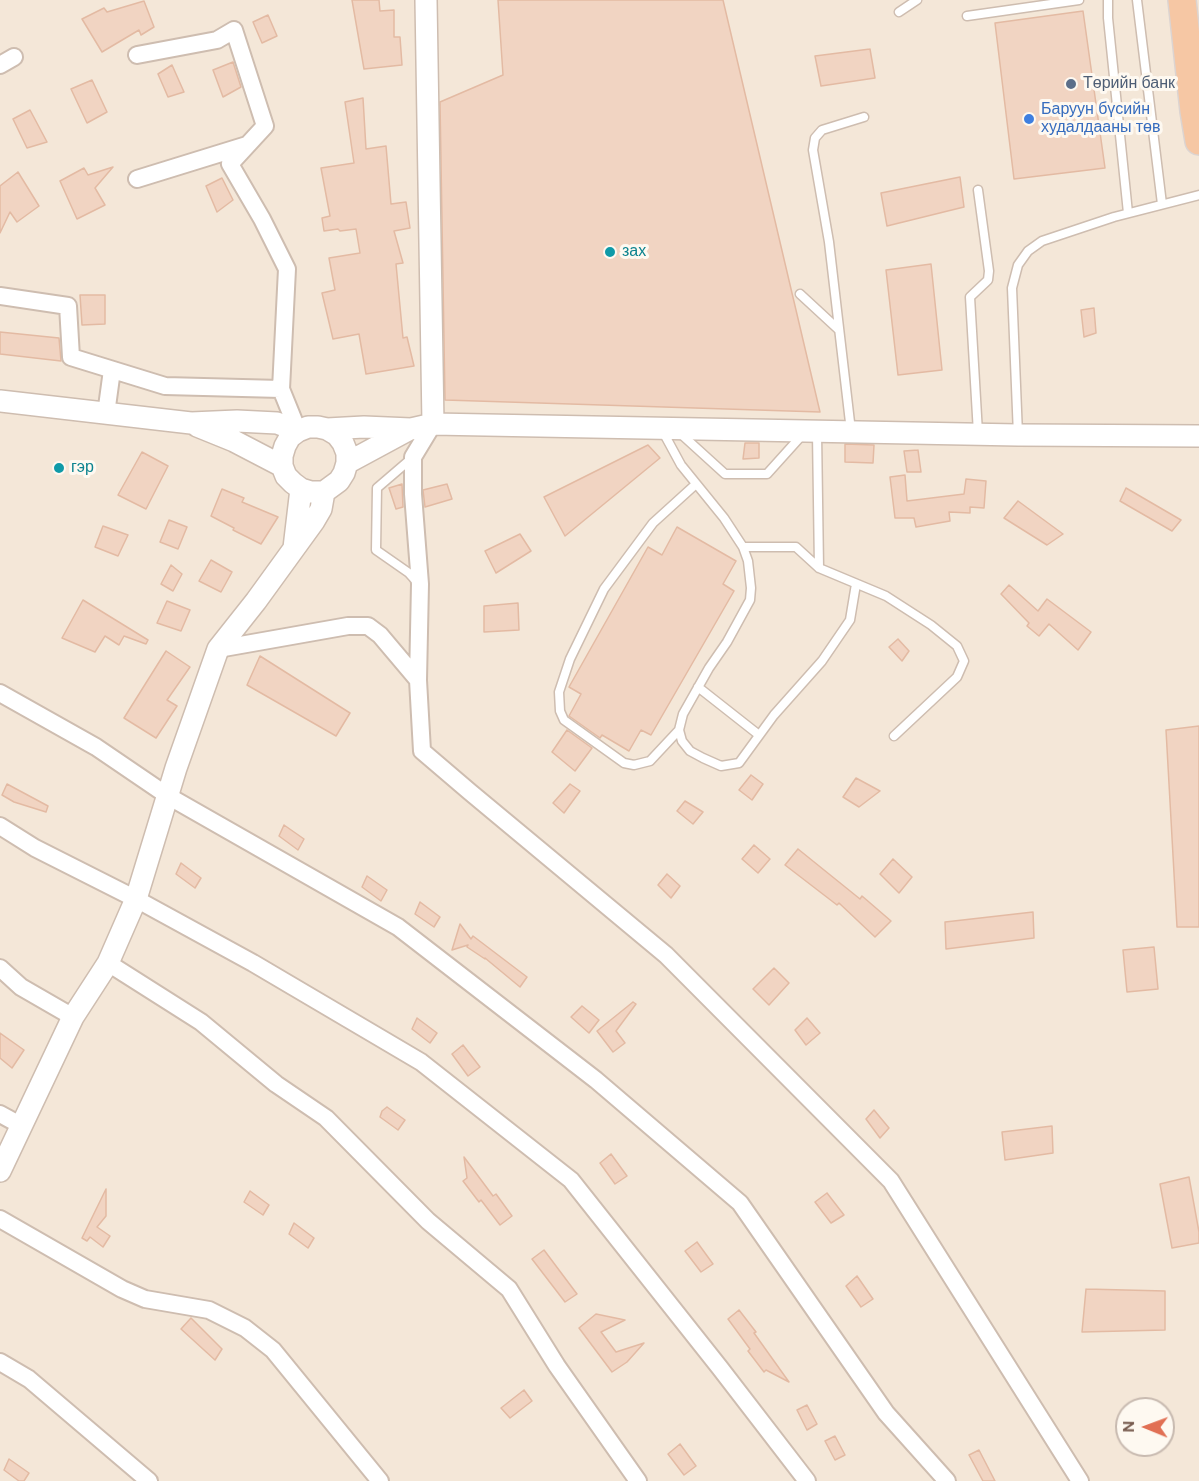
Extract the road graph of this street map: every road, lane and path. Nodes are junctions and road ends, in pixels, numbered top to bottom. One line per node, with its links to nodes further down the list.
1 (426, 0): 27 (street)
2 (917, 0): 7 (lane)
3 (1079, 0): 8 (lane)
4 (1108, 0): 18 (lane)
5 (1137, 0): 17 (lane)
6 (1182, 0): 10 (highway)
7 (899, 12)
8 (967, 16)
9 (137, 55): 13 (street)
10 (1196, 110): 12 (highway)
11 (864, 117): 21 (lane)
12 (1199, 141)
13 (248, 145): 14 (street); 23 (street)
14 (137, 179)
15 (978, 190): 34 (lane)
16 (1199, 195): 17 (lane)
17 (1162, 204): 18 (lane)
18 (1128, 213): 35 (lane)
19 (800, 294): 21 (lane)
20 (0, 296): 22 (street)
21 (839, 330): 33 (lane)
22 (112, 370): 23 (street); 25 (street)
23 (281, 389): 31 (street)
24 (0, 401): 25 (street)
25 (106, 414): 26 (street)
26 (191, 423): 31 (street); 39 (street)
27 (433, 424): 28 (street); 30 (street); 37 (street)
28 (667, 428): 32 (street); 32 (lane); 40 (lane)
29 (327, 429): 30 (street); 31 (street); 38 (street)
30 (411, 429): 38 (street)
31 (298, 431): 39 (street)
32 (812, 431): 33 (street); 45 (lane)
33 (851, 432): 34 (street)
34 (978, 434): 35 (street)
35 (1018, 435): 36 (street)
36 (1199, 436)
37 (413, 457): 46 (street); 46 (lane)
38 (347, 463): 42 (street)
39 (282, 466): 41 (street)
40 (696, 484): 43 (lane); 52 (lane)
41 (301, 489): 42 (street); 44 (street)
42 (324, 492): 44 (street)
43 (743, 547): 45 (lane); 50 (lane)
44 (294, 548): 48 (street)
45 (819, 568): 47 (lane)
46 (420, 584): 49 (street)
47 (856, 584): 53 (lane); 54 (lane)
48 (218, 649): 49 (street); 55 (street)
49 (418, 680): 71 (street)
50 (698, 687): 52 (lane); 53 (lane)
51 (0, 693): 55 (street)
52 (679, 730): 53 (lane)
53 (759, 735)
54 (894, 736)
55 (168, 796): 57 (street); 70 (street)
56 (0, 826): 57 (street)
57 (136, 899): 58 (street); 69 (street)
58 (108, 963): 60 (street); 68 (street)
59 (0, 968): 60 (street)
60 (73, 1017): 62 (street)
61 (0, 1114): 62 (street)
62 (22, 1126): 63 (street)
63 (0, 1169)
64 (0, 1219): 67 (street)
65 (0, 1362): 66 (street)
66 (150, 1481)
67 (380, 1481)
68 (638, 1481)
69 (807, 1481)
70 (947, 1481)
71 (1080, 1481)

